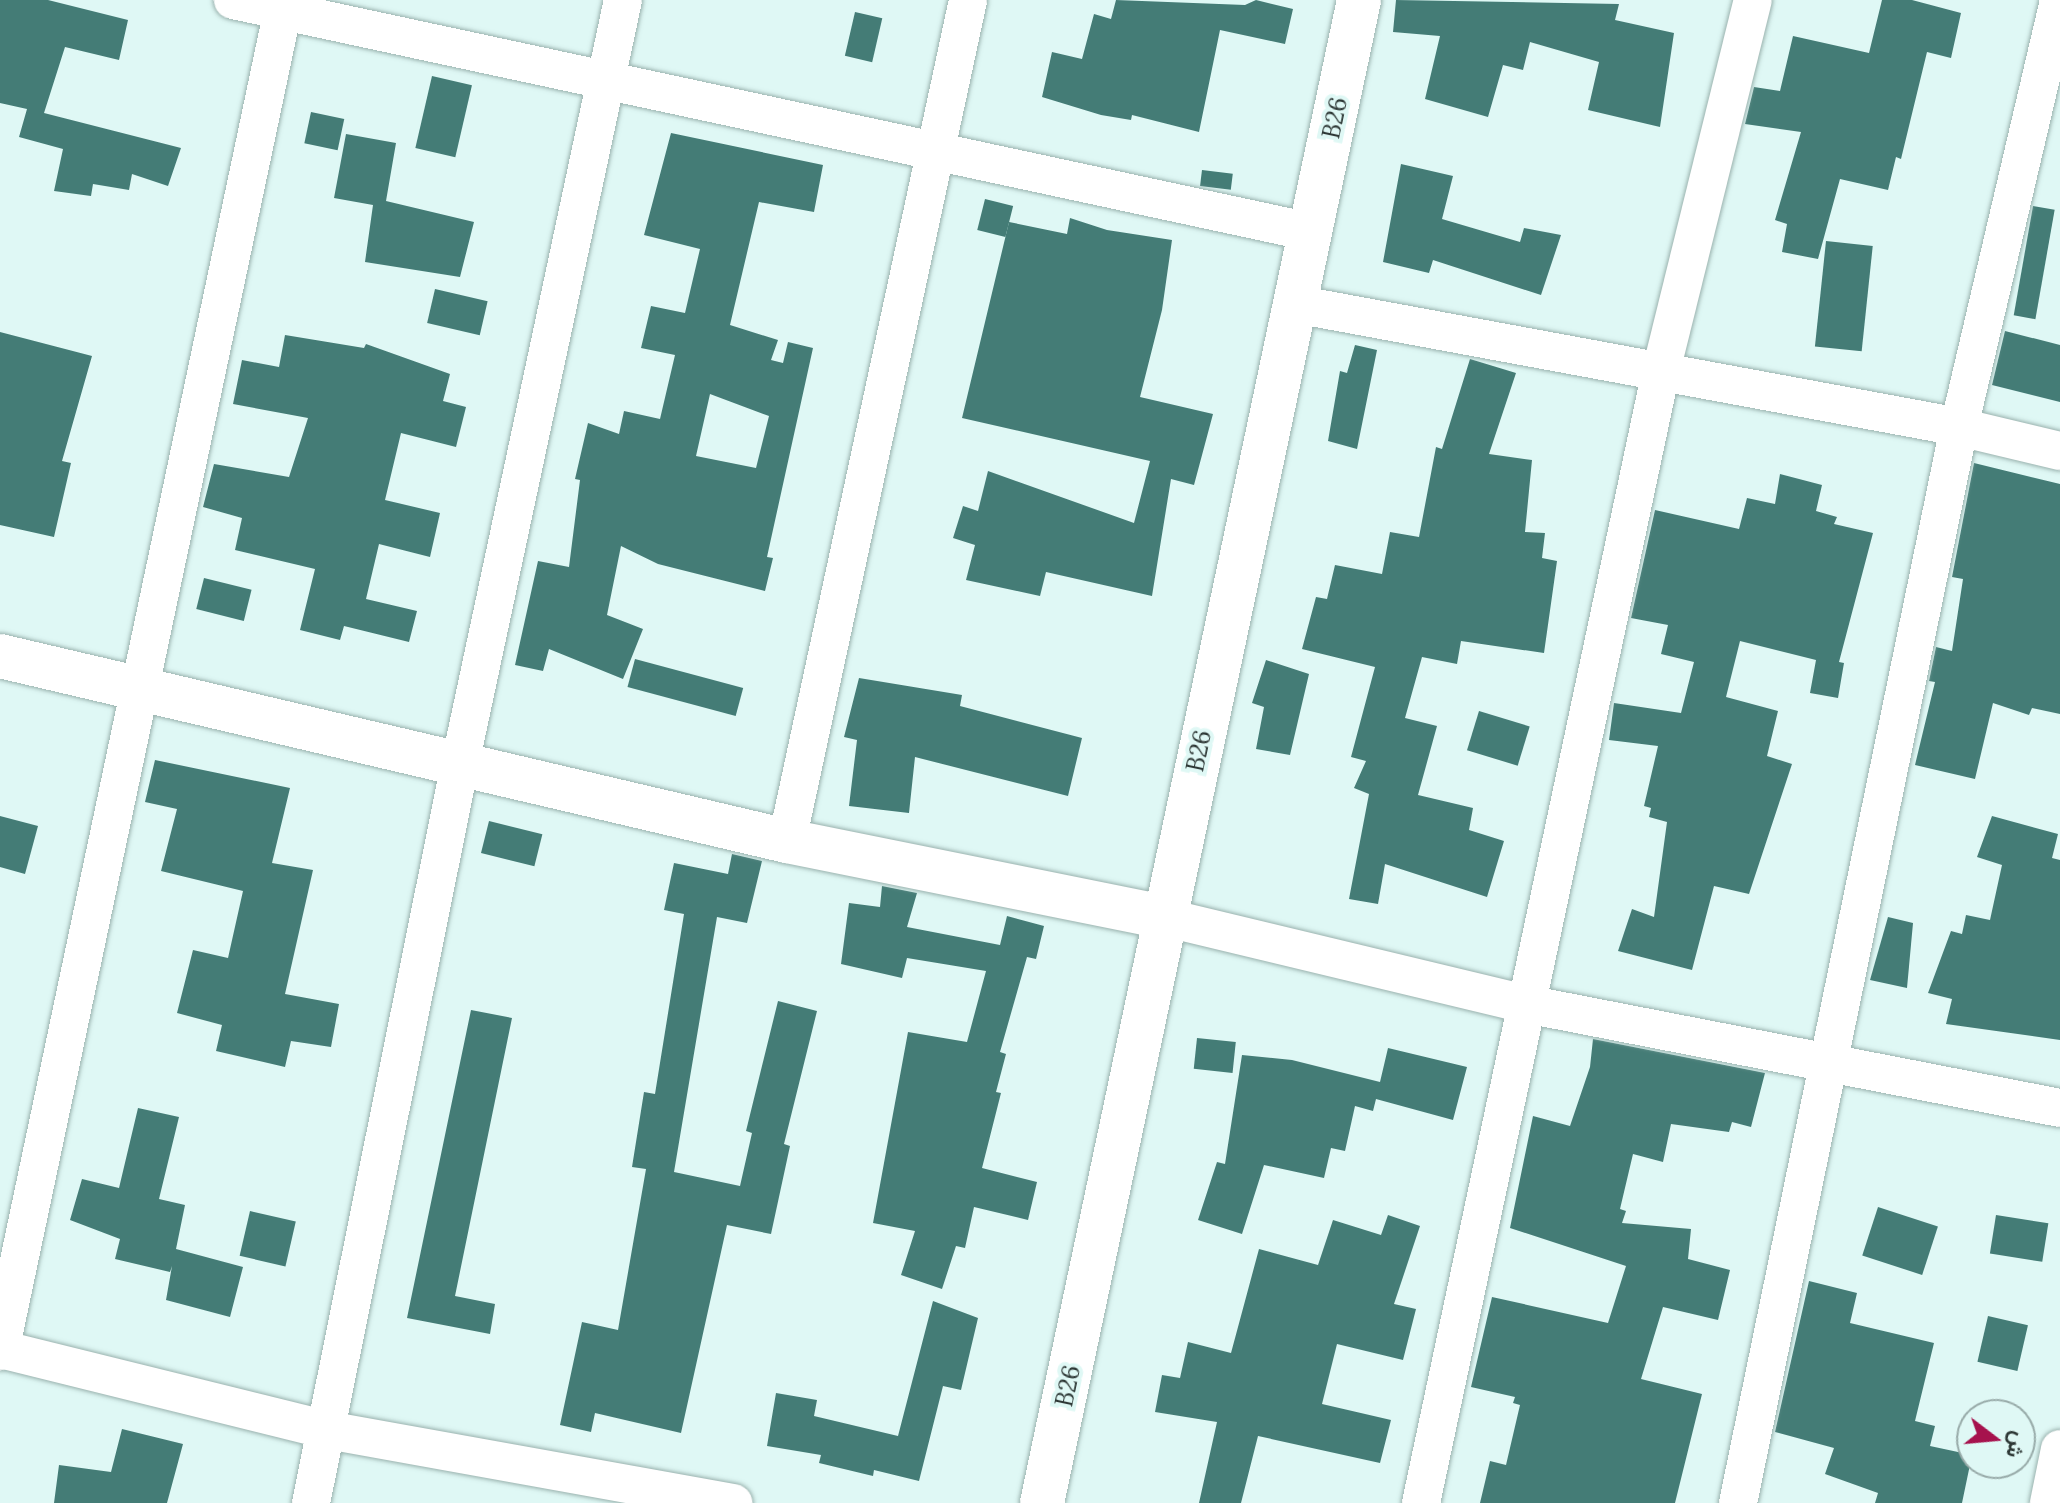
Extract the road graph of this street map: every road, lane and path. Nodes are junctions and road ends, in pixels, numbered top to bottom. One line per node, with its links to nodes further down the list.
1 (233, 0): 7 (street)
2 (623, 0): 8 (street)
3 (968, 0): 9 (street)
4 (1359, 0): 10 (main road, B26)
5 (1753, 0): 12 (street)
6 (2059, 0): 13 (street)
7 (284, 6): 8 (street); 16 (street)
8 (604, 81): 9 (street); 17 (street)
9 (936, 153): 10 (street); 18 (street)
10 (1311, 232): 11 (main road, B26)
11 (1295, 304): 12 (street); 19 (main road, B26)
12 (1661, 371): 13 (street); 20 (street)
13 (1959, 427): 14 (street); 21 (street)
14 (2060, 451)
15 (0, 656): 16 (main road)
16 (138, 691): 17 (main road); 23 (street)
17 (460, 764): 18 (main road); 24 (street)
18 (787, 841): 19 (main road)
19 (1163, 917): 20 (street); 29 (main road, B26)
20 (1526, 1004): 21 (street); 30 (street)
21 (1831, 1065): 22 (street); 31 (street)
22 (2060, 1108)
23 (0, 1350): 24 (street)
24 (327, 1430): 26 (street); 27 (street)
25 (2060, 1449): 32 (street)
26 (652, 1496): 28 (street)
27 (311, 1503)
28 (733, 1503)
29 (1042, 1503)
30 (1421, 1503)
31 (1738, 1503)
32 (2049, 1503)

